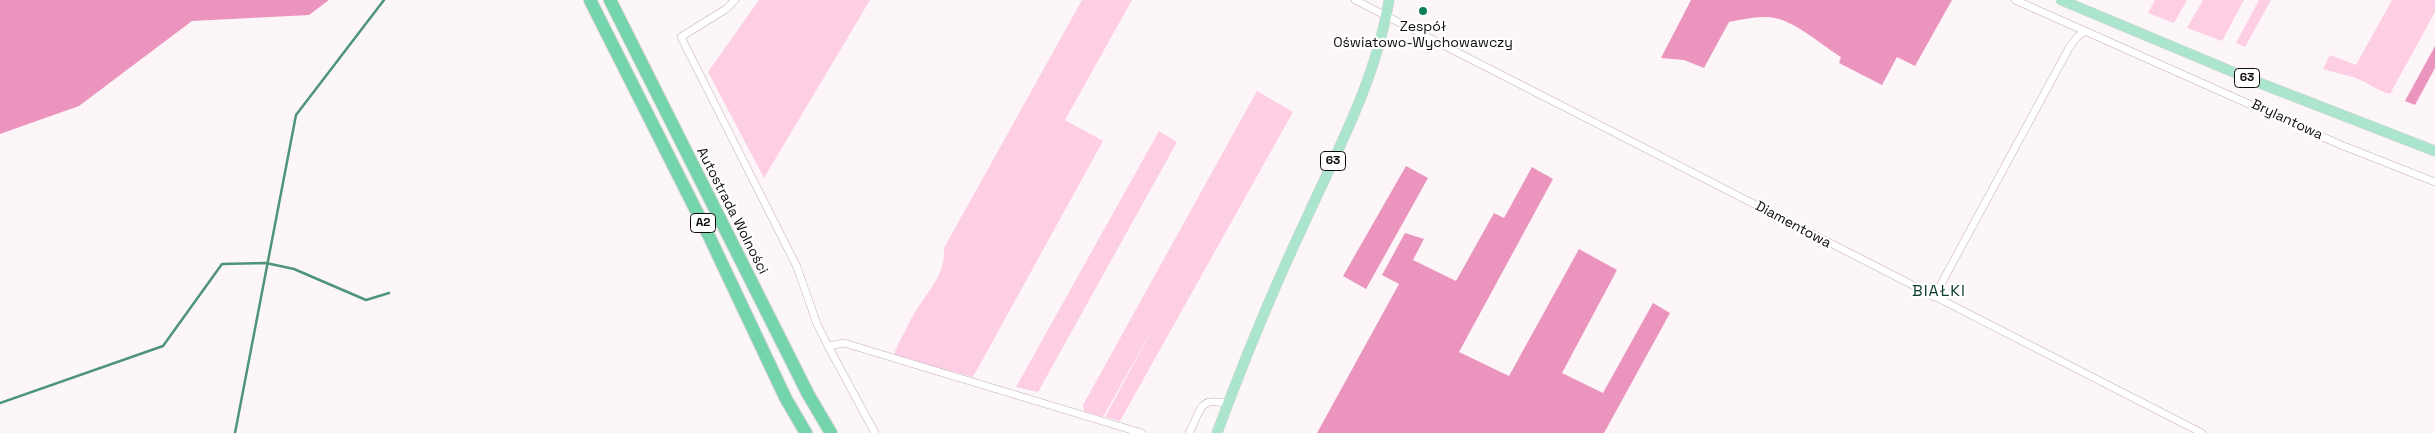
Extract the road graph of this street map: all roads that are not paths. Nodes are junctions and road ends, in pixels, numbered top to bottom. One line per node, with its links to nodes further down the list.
1 (590, 0): 15 (highway, A2)
2 (610, 0): 16 (highway, Autostrada Wolności / A2)
3 (735, 0): 13 (street)
4 (1355, 0): 8 (street, Diamentowa)
5 (1389, 0): 8 (main road, 63)
6 (2015, 0): 9 (street, Brylantowa)
7 (2061, 0): 10 (main road, 63)
8 (1386, 16): 12 (street, Diamentowa); 14 (main road, 63)
9 (2085, 31): 11 (street, Brylantowa); 12 (street)
10 (2435, 151)
11 (2435, 182)
12 (1934, 297): 21 (street, Diamentowa)
13 (828, 346): 17 (street); 18 (street)
14 (1228, 404): 19 (street); 20 (main road, 63)
15 (806, 433)
16 (831, 433)
17 (875, 433)
18 (1142, 433)
19 (1189, 433)
20 (1217, 433)
21 (2202, 433)

